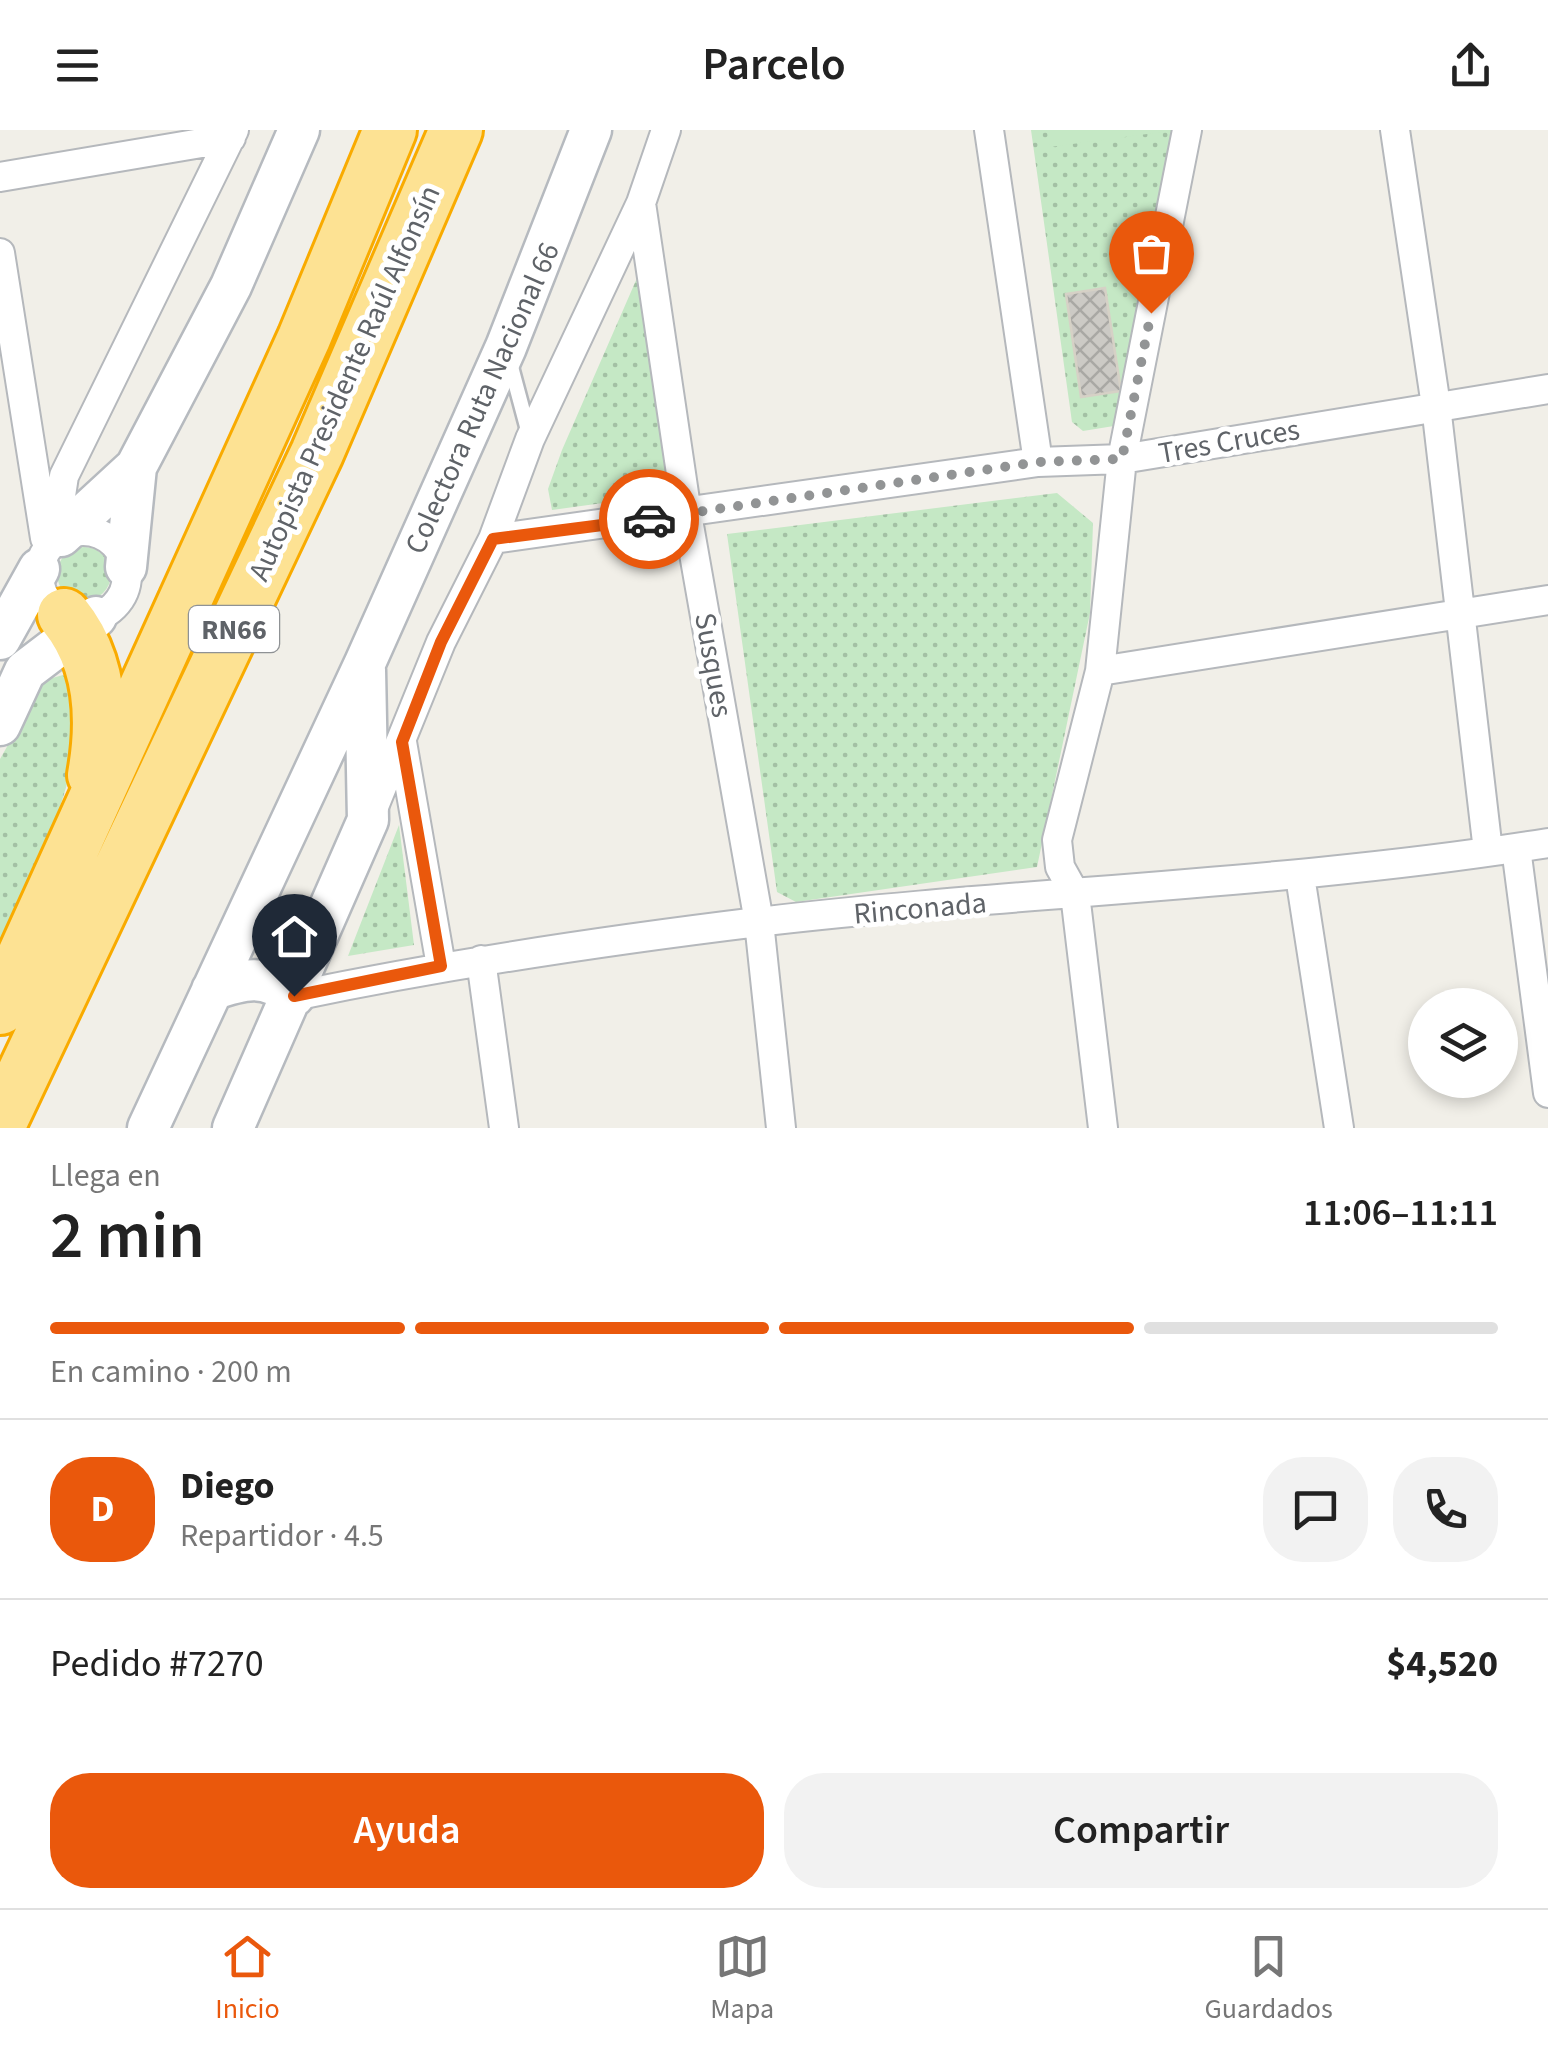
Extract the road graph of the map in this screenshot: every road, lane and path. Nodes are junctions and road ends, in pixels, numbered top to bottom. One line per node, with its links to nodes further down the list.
1 (299, 130): 19 (main road)
2 (390, 130): 33 (highway, Autopista Presidente Raúl Alfonsín / RN66)
3 (456, 130): 45 (highway, Autopista Presidente Raúl Alfonsín / RN66)
4 (591, 130): 13 (main road, Colectora Ruta Nacional 66)
5 (666, 130): 11 (street)
6 (989, 130): 18 (street)
7 (1186, 130): 17 (street)
8 (1396, 130): 15 (street)
9 (233, 134): 10 (street); 22 (street)
10 (0, 176)
11 (641, 203): 16 (street); 20 (street, Susques)
12 (0, 253): 22 (street)
13 (506, 347): 16 (lane); 28 (main road, Colectora Ruta Nacional 66)
14 (1548, 389): 15 (street, Tres Cruces)
15 (1436, 406): 17 (street, Tres Cruces); 25 (street)
16 (530, 439): 21 (street)
17 (1122, 459): 18 (street, Tres Cruces); 29 (street)
18 (1038, 462): 20 (street, Tres Cruces)
19 (136, 467): 22 (main road); 23 (main road)
20 (687, 514): 21 (street, Tres Cruces); 38 (street, Susques)
21 (493, 539): 31 (street)
22 (50, 549): 23 (street); 26 (street); 27 (main road)
23 (126, 568): 26 (street)
24 (1548, 600): 25 (street)
25 (1462, 612): 29 (street); 35 (street)
26 (70, 629): 30 (main road); 33 (highway)
27 (2, 631)
28 (365, 663): 32 (main road, Colectora Ruta Nacional 66); 41 (main road, Colectora Ruta Nacional 66)
29 (1100, 671): 37 (street)
30 (0, 725)
31 (402, 742): 32 (street); 40 (street)
32 (368, 820): 42 (main road, Colectora Ruta Nacional 66)
33 (84, 829): 43 (highway, Autopista Presidente Raúl Alfonsín / RN66)
34 (1548, 842): 35 (street, Rinconada)
35 (1502, 850): 36 (street, Rinconada); 44 (street)
36 (1300, 876): 37 (street, Rinconada); 51 (street)
37 (1075, 894): 38 (street, Rinconada); 50 (street)
38 (760, 922): 39 (street, Rinconada); 49 (street, Susques)
39 (481, 960): 40 (street, Rinconada); 48 (street)
40 (441, 966): 42 (street, Rinconada)
41 (212, 990): 42 (main road); 46 (main road, Colectora Ruta Nacional 66)
42 (294, 996): 47 (main road, Colectora Ruta Nacional 66)
43 (0, 1008)
44 (1548, 1093)
45 (0, 1123)
46 (148, 1128)
47 (233, 1128)
48 (504, 1128)
49 (781, 1128)
50 (1103, 1128)
51 (1339, 1128)

